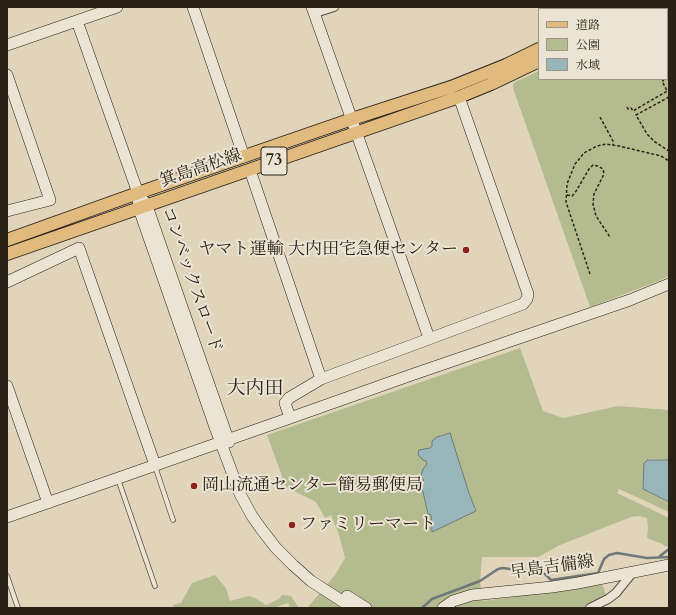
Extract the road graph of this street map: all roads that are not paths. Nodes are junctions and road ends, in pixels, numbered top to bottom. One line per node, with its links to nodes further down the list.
1 (117, 7): 5 (street)
2 (193, 7): 13 (street)
3 (334, 7): 4 (street)
4 (314, 10): 11 (street)
5 (77, 21): 6 (street); 15 (street, コンベックスロード)
6 (7, 45)
7 (538, 50): 11 (main road, 箕島高松線 / 73)
8 (538, 61): 10 (main road, 箕島高松線 / 73)
9 (7, 75): 17 (street)
10 (459, 97): 12 (main road, 箕島高松線 / 73); 22 (street)
11 (352, 119): 12 (street); 13 (main road, 箕島高松線 / 73)
12 (357, 132): 14 (main road, 箕島高松線 / 73); 22 (street)
13 (244, 157): 15 (main road, 箕島高松線 / 73)
14 (250, 170): 16 (main road, 箕島高松線 / 73); 23 (street)
15 (138, 193): 16 (street, コンベックスロード); 18 (main road, 箕島高松線 / 73)
16 (143, 207): 19 (main road, 箕島高松線 / 73); 26 (street, コンベックスロード)
17 (7, 211)
18 (7, 240)
19 (7, 254)
20 (7, 282): 27 (street)
21 (669, 284): 25 (street)
22 (429, 338): 23 (street)
23 (321, 378): 25 (street)
24 (7, 386): 29 (street)
25 (290, 418): 26 (street)
26 (225, 441): 27 (street); 36 (street, コンベックスロード)
27 (155, 465): 28 (street); 31 (lane)
28 (118, 478): 29 (street); 35 (lane)
29 (48, 503): 30 (street)
30 (7, 517)
31 (173, 520)
32 (669, 565): 33 (street, 早島吉備線)
33 (633, 572): 40 (street, 早島吉備線); 41 (street)
34 (7, 576): 37 (lane)
35 (155, 586)
36 (338, 594): 38 (street, コンベックスロード); 39 (street, コンベックスロード)
37 (18, 608)
38 (353, 608)
39 (366, 608)
40 (443, 608)
41 (590, 608)

